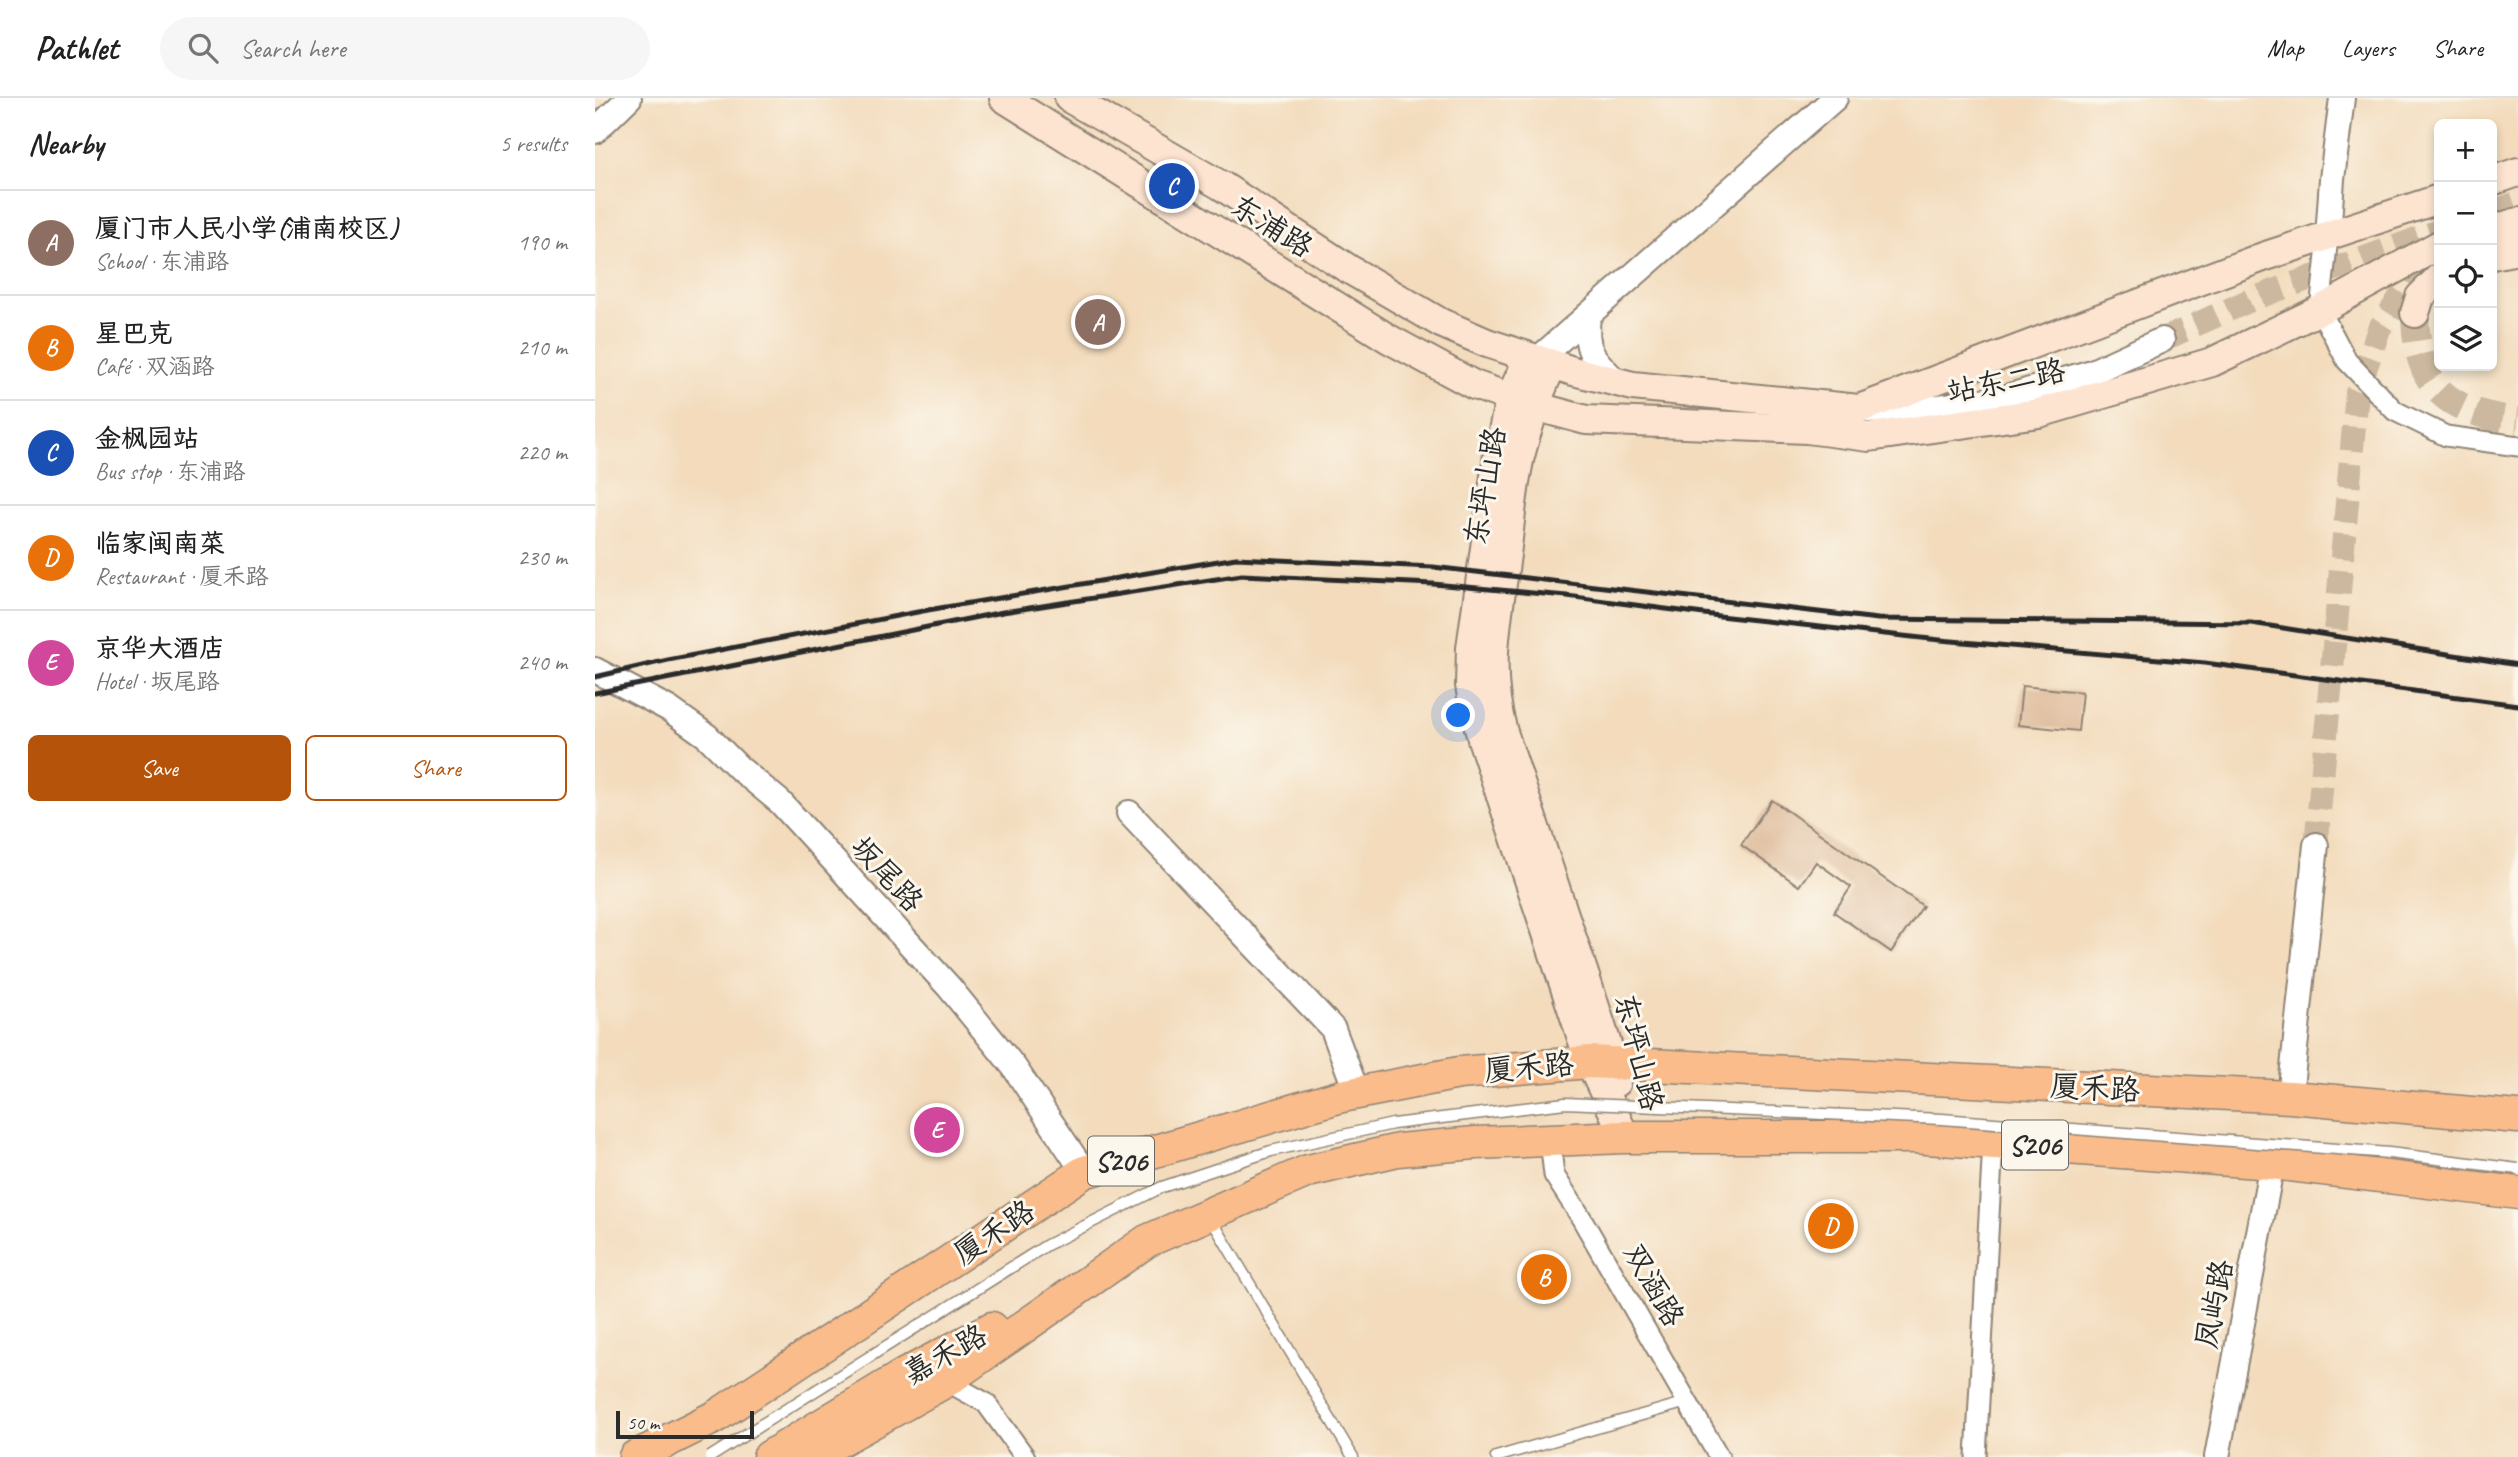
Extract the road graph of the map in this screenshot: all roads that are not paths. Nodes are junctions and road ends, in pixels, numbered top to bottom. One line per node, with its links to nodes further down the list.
1 (629, 98): 6 (street)
2 (1004, 98): 23 (main road, 东浦路)
3 (1069, 98): 21 (main road, 东浦路)
4 (1835, 98): 19 (street)
5 (2341, 98): 12 (street)
6 (595, 131)
7 (2518, 172): 8 (main road)
8 (2497, 179)
9 (2434, 201): 12 (main road)
10 (2518, 222): 11 (main road)
11 (2497, 228)
12 (2328, 237): 17 (street); 24 (main road)
13 (2434, 248): 17 (main road, 站东二路)
14 (2518, 250): 15 (main road)
15 (2497, 254)
16 (2434, 283): 18 (main road)
17 (2320, 310): 23 (main road, 站东二路); 25 (street)
18 (2415, 313)
19 (1588, 315): 21 (street); 22 (street)
20 (2162, 340): 24 (street)
21 (1540, 360): 22 (main road, 东浦路); 23 (main road, 东坪山路)
22 (1617, 382): 24 (main road, 东浦路)
23 (1533, 405): 29 (main road, 东坪山路)
24 (1859, 409)
25 (2518, 446)
26 (595, 670): 38 (street, 坂尾路)
27 (1129, 813): 30 (street)
28 (2316, 845): 31 (street)
29 (1601, 1063): 30 (main road, 厦禾路 / S206); 31 (main road, 厦禾路 / S206); 33 (main road, 东坪山路)
30 (1357, 1093): 38 (main road, 厦禾路 / S206)
31 (2290, 1097): 32 (main road, 厦禾路 / S206)
32 (2518, 1117)
33 (1625, 1137): 34 (main road, 厦禾路 / S206); 35 (main road, 厦禾路 / S206)
34 (1550, 1140): 40 (main road, S206); 43 (street, 双涵路)
35 (1993, 1142): 36 (main road, 厦禾路 / S206); 54 (street)
36 (2273, 1163): 39 (main road, 厦禾路 / S206); 55 (street, 凤屿路)
37 (2518, 1169): 48 (lane, bridge)
38 (1084, 1172): 44 (main road, 厦禾路 / S206)
39 (2518, 1193)
40 (1209, 1214): 41 (main road, S206); 51 (lane)
41 (1124, 1257): 42 (main road, S206); 49 (main road, 嘉禾路 / S206)
42 (946, 1381): 45 (main road, S206); 50 (street)
43 (1687, 1402): 52 (lane); 53 (street, 双涵路)
44 (715, 1417): 46 (main road, 厦禾路 / S206); 47 (main road, S206)
45 (816, 1456)
46 (635, 1457)
47 (651, 1457)
48 (710, 1457)
49 (769, 1457)
50 (1025, 1457)
51 (1353, 1457)
52 (1496, 1457)
53 (1719, 1457)
54 (1976, 1457)
55 (2217, 1457)

